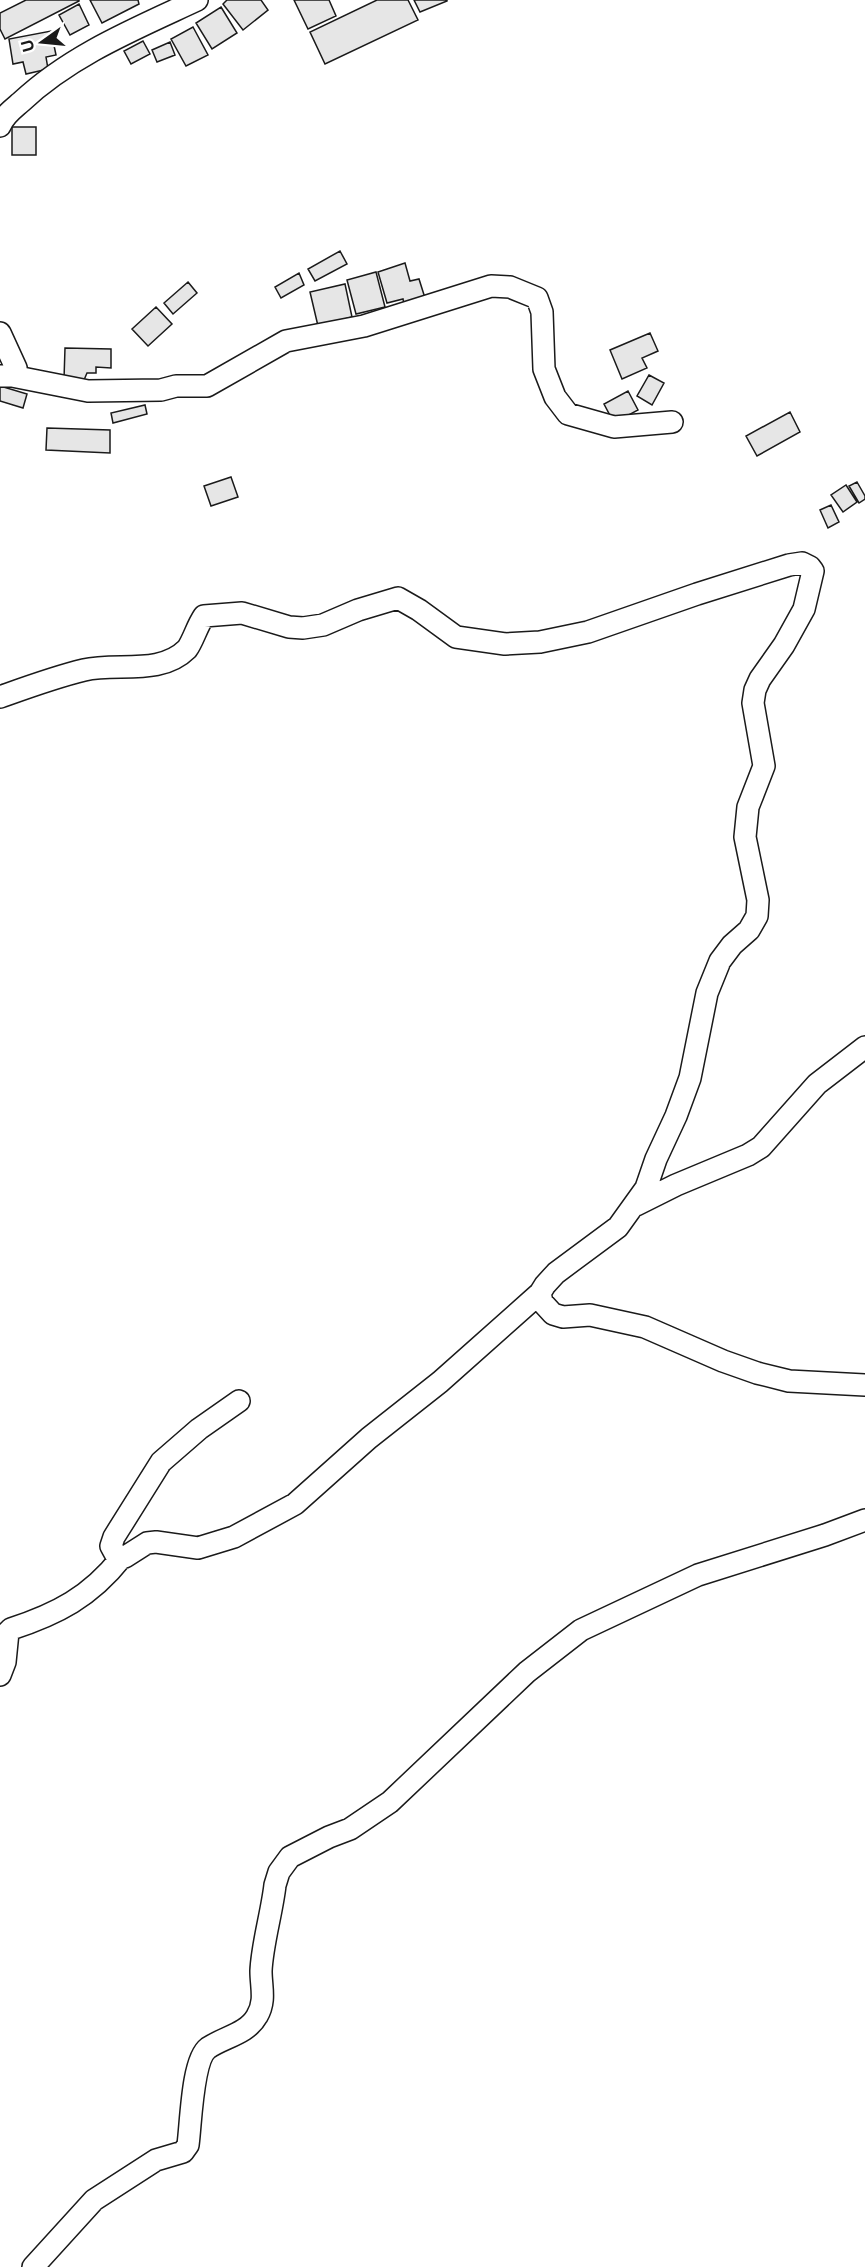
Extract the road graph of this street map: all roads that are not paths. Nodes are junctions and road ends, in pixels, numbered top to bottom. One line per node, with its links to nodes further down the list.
1 (197, 0): 2 (street)
2 (0, 126)
3 (0, 333): 4 (street)
4 (6, 376): 5 (street)
5 (672, 422)
6 (0, 697): 8 (street)
7 (865, 1047): 8 (street)
8 (633, 1207): 9 (street)
9 (540, 1293): 10 (street); 13 (street)
10 (865, 1386)
11 (239, 1401): 13 (street)
12 (865, 1520): 15 (street)
13 (121, 1558): 14 (street)
14 (0, 1675)
15 (33, 2267)

